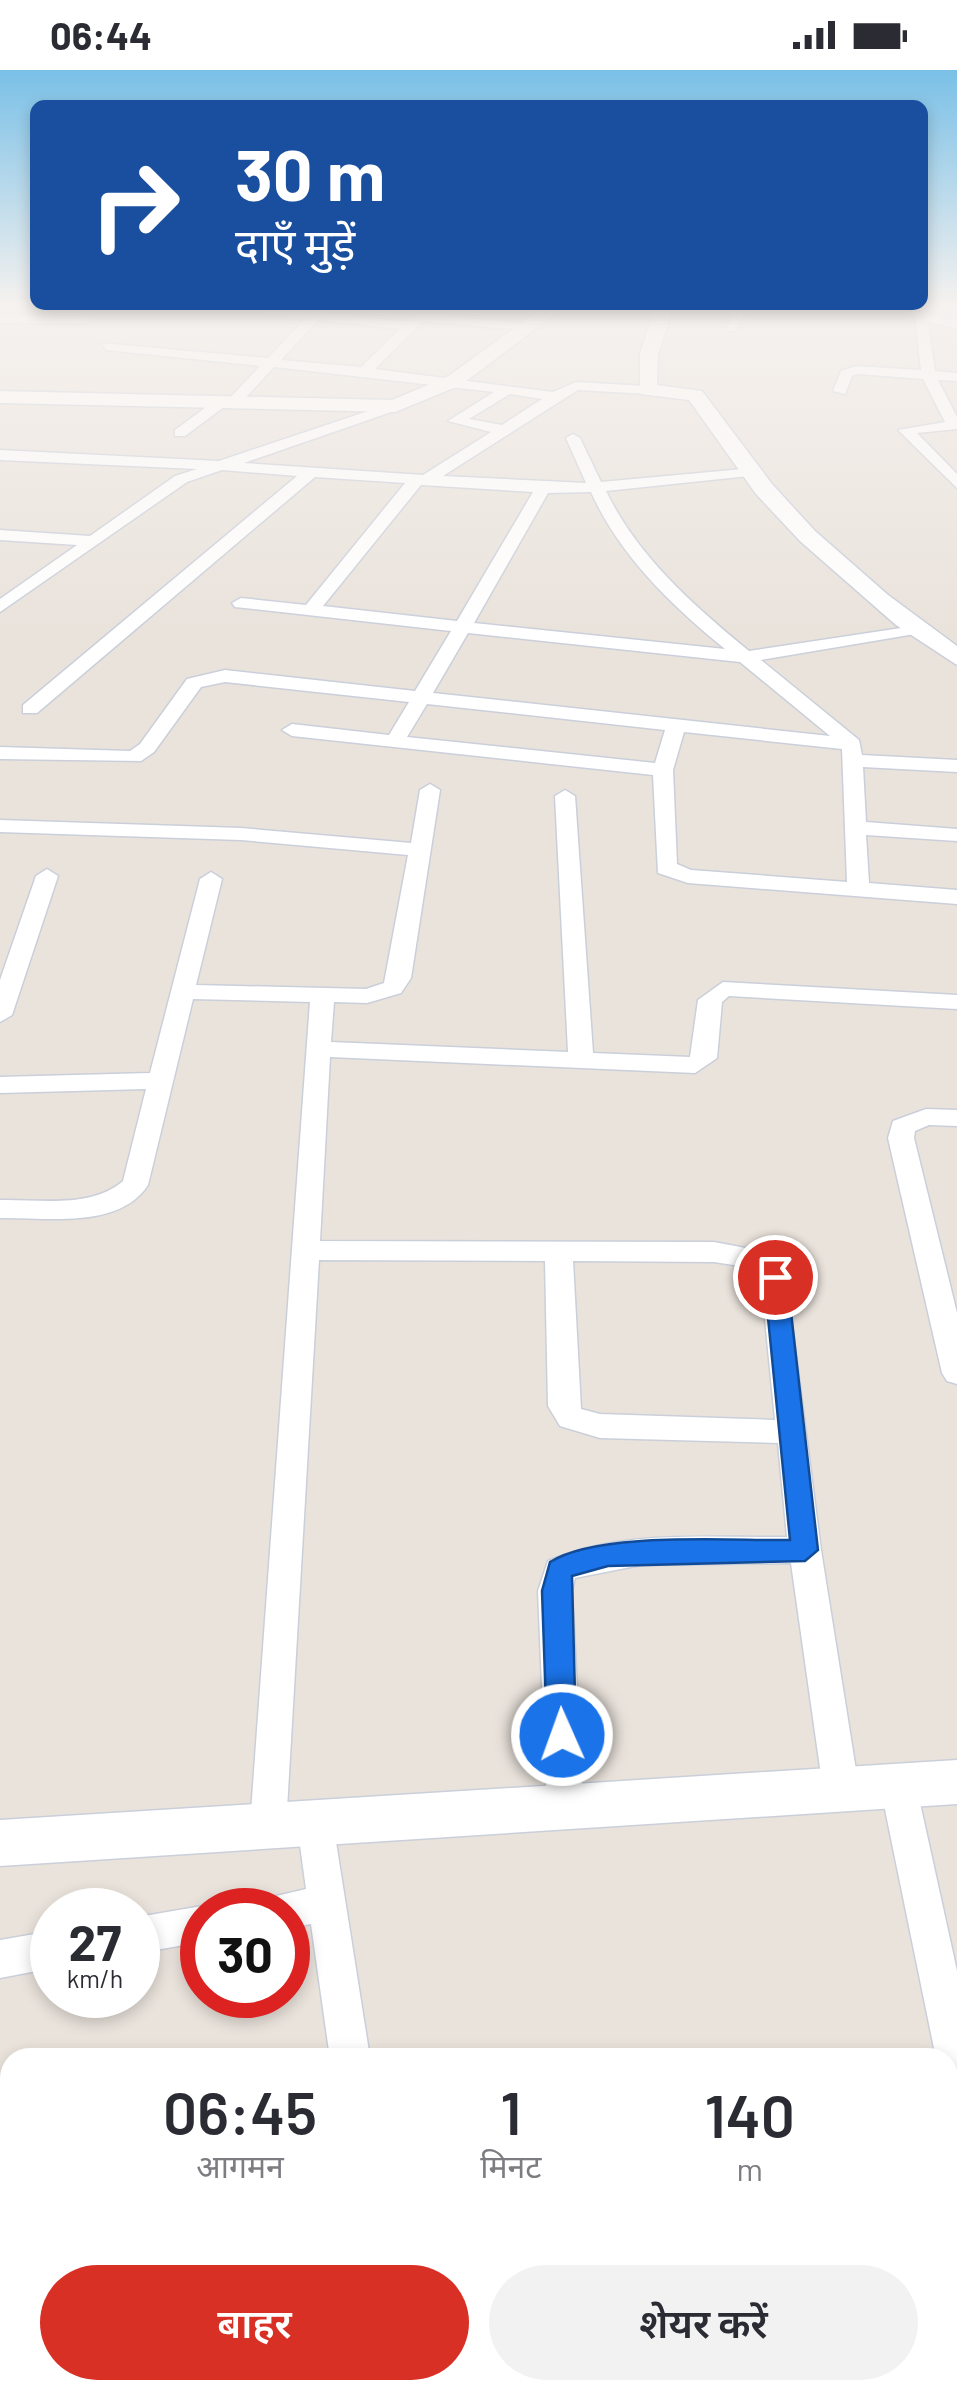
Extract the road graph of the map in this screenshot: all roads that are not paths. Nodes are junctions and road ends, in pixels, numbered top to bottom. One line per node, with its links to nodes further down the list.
1 (210, 414): 8 (street)
2 (372, 414): 11 (street)
3 (467, 414): 7 (street)
4 (528, 414): 7 (street)
5 (708, 414): 12 (street)
6 (956, 425): 15 (street)
7 (501, 430): 14 (street)
8 (180, 433)
9 (572, 438): 17 (street)
10 (0, 455): 11 (street)
11 (217, 464): 13 (street); 19 (street)
12 (749, 471): 17 (street); 24 (street)
13 (310, 472): 14 (street); 28 (street)
14 (421, 481): 16 (street); 22 (street)
15 (957, 483)
16 (543, 489): 17 (street); 23 (street)
17 (598, 489): 25 (street)
18 (0, 535): 19 (street)
19 (93, 541): 21 (street)
20 (241, 603): 22 (street)
21 (0, 607)
22 (310, 611): 23 (street)
23 (458, 628): 25 (street); 27 (street)
24 (915, 629): 25 (street); 26 (street)
25 (745, 657): 33 (street)
26 (957, 657)
27 (419, 698): 29 (street); 31 (street); 32 (street)
28 (30, 709)
29 (676, 725): 33 (street); 35 (street)
30 (292, 730): 31 (street)
31 (395, 741): 35 (street)
32 (0, 753)
33 (854, 753): 34 (street); 39 (street)
34 (957, 766)
35 (664, 770): 44 (street)
36 (430, 790): 41 (street)
37 (564, 796): 51 (street)
38 (0, 826): 41 (street)
39 (856, 828): 40 (street); 44 (street)
40 (957, 834)
41 (420, 850): 47 (street)
42 (48, 876): 49 (street)
43 (210, 879): 46 (street)
44 (858, 892): 45 (street)
45 (957, 897)
46 (185, 992): 47 (street); 52 (street)
47 (322, 997): 50 (street)
48 (957, 1002): 51 (street)
49 (0, 1014)
50 (319, 1049): 51 (street); 57 (street)
51 (581, 1061)
52 (162, 1081): 53 (street); 55 (street)
53 (0, 1085)
54 (957, 1118): 58 (street)
55 (0, 1209)
56 (559, 1249): 57 (street); 60 (street); 60 (street)
57 (308, 1250): 66 (street)
58 (943, 1259): 59 (street)
59 (957, 1373)
60 (794, 1432): 61 (street)
61 (805, 1550): 64 (street); 65 (street)
62 (957, 1782): 63 (street)
63 (898, 1786): 64 (street); 73 (street)
64 (841, 1789): 65 (street)
65 (564, 1807): 66 (street)
66 (292, 1824): 67 (street); 68 (street)
67 (0, 1843)
68 (327, 1903): 69 (street); 72 (street)
69 (310, 1906)
70 (30, 1954): 71 (street)
71 (0, 1959)
72 (349, 2048)
73 (954, 2048)

